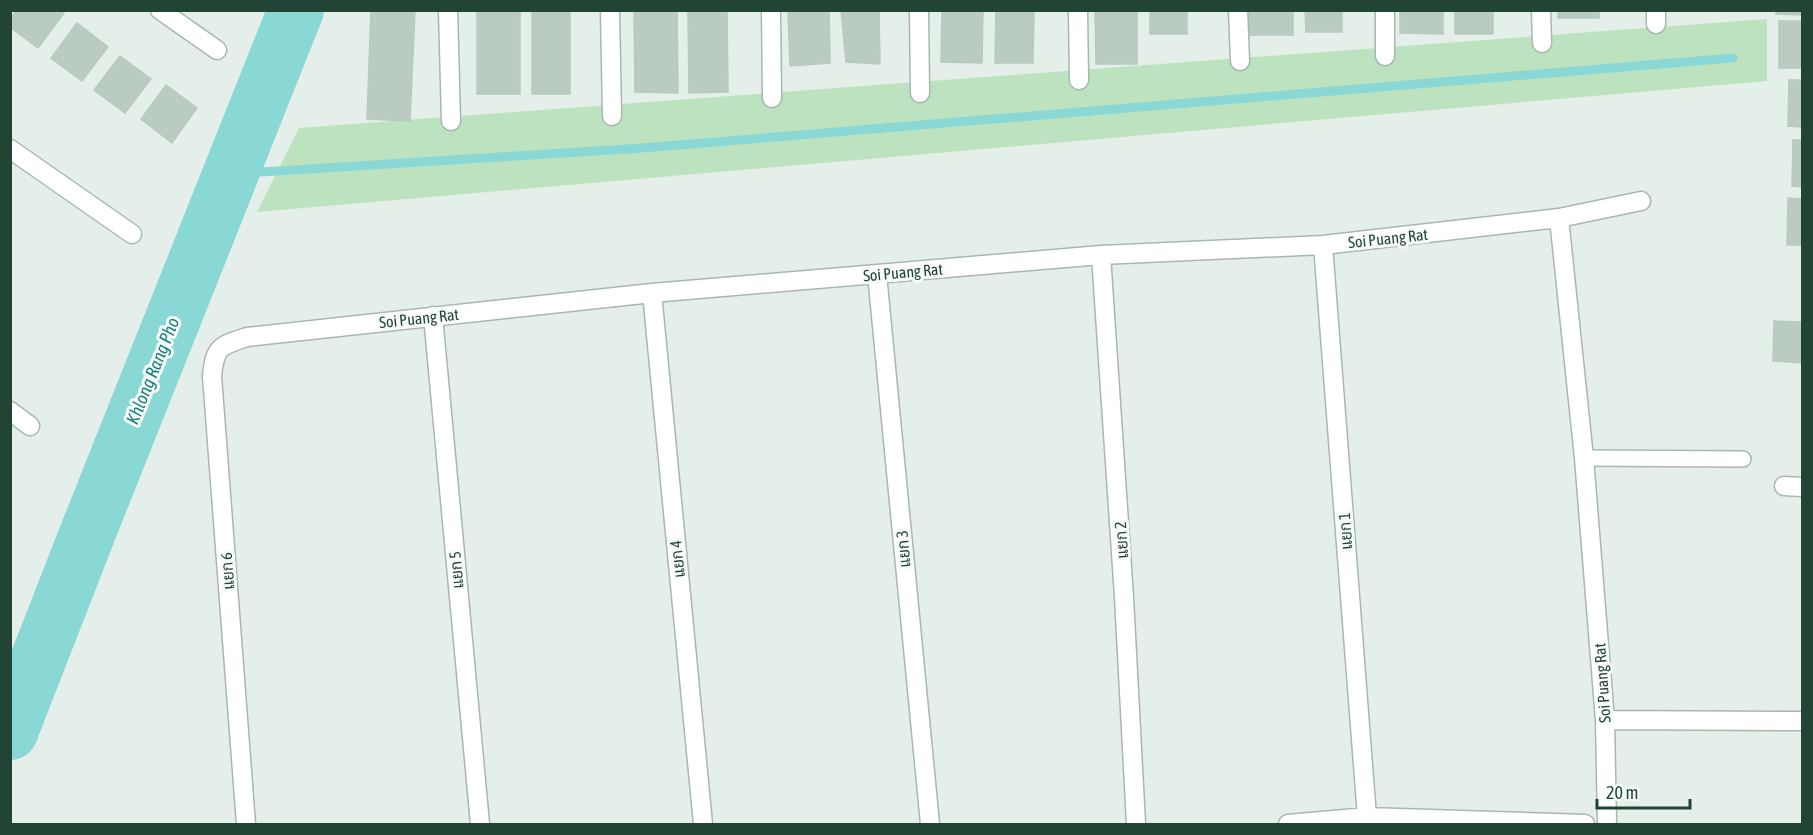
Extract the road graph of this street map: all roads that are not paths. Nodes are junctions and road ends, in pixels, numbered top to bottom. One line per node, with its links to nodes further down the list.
1 (160, 10): 11 (street)
2 (448, 10): 18 (street)
3 (610, 10): 17 (street)
4 (771, 10): 16 (street)
5 (919, 10): 15 (street)
6 (1078, 10): 14 (street)
7 (1238, 10): 13 (street)
8 (1385, 10): 12 (street)
9 (1541, 10): 10 (street)
10 (1542, 43)
11 (217, 50)
12 (1385, 56)
13 (1240, 61)
14 (1079, 80)
15 (920, 93)
16 (772, 98)
17 (612, 116)
18 (451, 122)
19 (10, 149): 22 (street)
20 (1641, 201): 21 (street, Soi Puang Rat)
21 (1560, 218): 23 (street, Soi Puang Rat); 31 (street, Soi Puang Rat)
22 (132, 234)
23 (1323, 245): 24 (street, Soi Puang Rat); 37 (street, แยก 1)
24 (1101, 255): 25 (street, Soi Puang Rat); 42 (street, แยก 2)
25 (877, 274): 26 (street, Soi Puang Rat); 41 (street, แยก 3)
26 (652, 293): 27 (street, Soi Puang Rat); 40 (street, แยก 4)
27 (433, 316): 28 (street, Soi Puang Rat); 39 (street, แยก 5)
28 (247, 337): 38 (street, แยก 6)
29 (10, 411): 30 (street)
30 (30, 426)
31 (1584, 458): 32 (lane); 35 (street, Soi Puang Rat)
32 (1743, 459)
33 (1784, 486): 34 (street)
34 (1803, 487)
35 (1605, 720): 36 (street); 45 (street, Soi Puang Rat)
36 (1803, 721)
37 (1367, 817): 43 (street); 44 (street)
38 (246, 825)
39 (480, 825)
40 (703, 825)
41 (930, 825)
42 (1136, 825)
43 (1288, 825)
44 (1585, 825)
45 (1607, 825)

